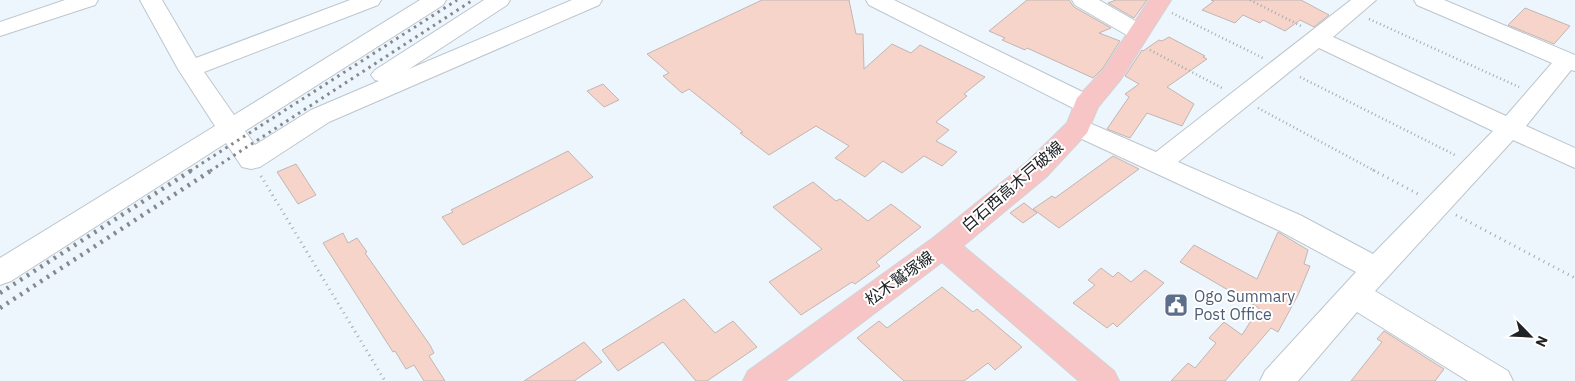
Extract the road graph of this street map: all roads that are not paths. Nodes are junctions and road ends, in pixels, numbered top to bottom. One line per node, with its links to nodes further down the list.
1 (87, 0): 14 (street)
2 (151, 0): 18 (street)
3 (370, 0): 18 (street)
4 (436, 0): 22 (street)
5 (499, 0): 19 (street)
6 (509, 0): 13 (street)
7 (591, 0): 13 (street)
8 (1083, 0): 15 (street)
9 (1425, 0): 17 (street)
10 (1158, 2): 15 (main road, 白石西高木戸破線)
11 (891, 3): 20 (street)
12 (1358, 5): 16 (street)
13 (536, 24): 19 (street)
14 (0, 29)
15 (1135, 37): 20 (main road, 白石西高木戸破線)
16 (1318, 37): 21 (street); 24 (street)
17 (1571, 62): 21 (street)
18 (190, 69): 22 (street)
19 (320, 116): 22 (street)
20 (1082, 116): 24 (street); 25 (main road, 白石西高木戸破線)
21 (1510, 128): 23 (street); 26 (street)
22 (231, 129): 27 (street)
23 (1575, 159)
24 (1159, 163): 26 (street)
25 (943, 246): 29 (main road, 松木鷲塚線); 30 (main road, 松木鷲塚線)
26 (1377, 270): 28 (street)
27 (0, 273)
28 (1354, 294): 31 (street); 32 (street)
29 (760, 381)
30 (1102, 381)
31 (1277, 381)
32 (1496, 381)

